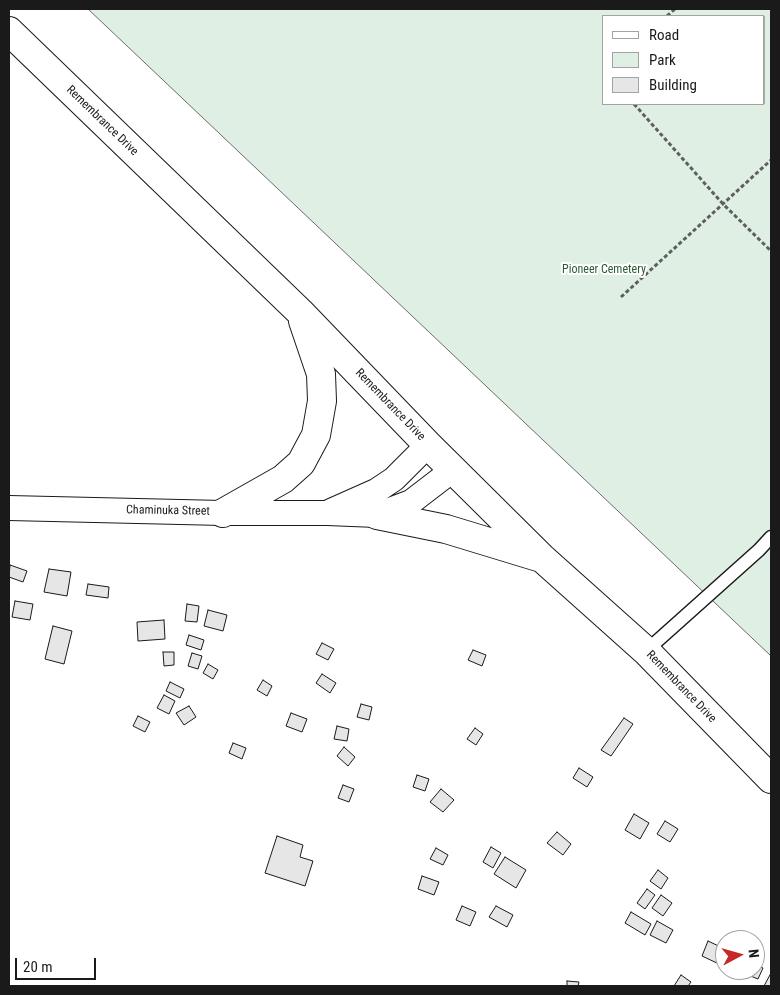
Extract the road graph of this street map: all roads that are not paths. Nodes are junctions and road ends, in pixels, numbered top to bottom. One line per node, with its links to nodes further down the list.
1 (9, 31): 2 (main road, Remembrance Drive)
2 (300, 312): 3 (main road, Remembrance Drive); 6 (main road)
3 (428, 445): 4 (main road, Remembrance Drive); 7 (street)
4 (454, 469): 8 (street); 10 (main road, Remembrance Drive)
5 (9, 508): 6 (street, Chaminuka Street)
6 (223, 512): 7 (street, Chaminuka Street)
7 (327, 513): 8 (street, Chaminuka Street)
8 (377, 515): 10 (main road)
9 (771, 537): 11 (lane)
10 (542, 558): 11 (main road, Remembrance Drive)
11 (646, 651): 12 (main road, Remembrance Drive)
12 (771, 779)

